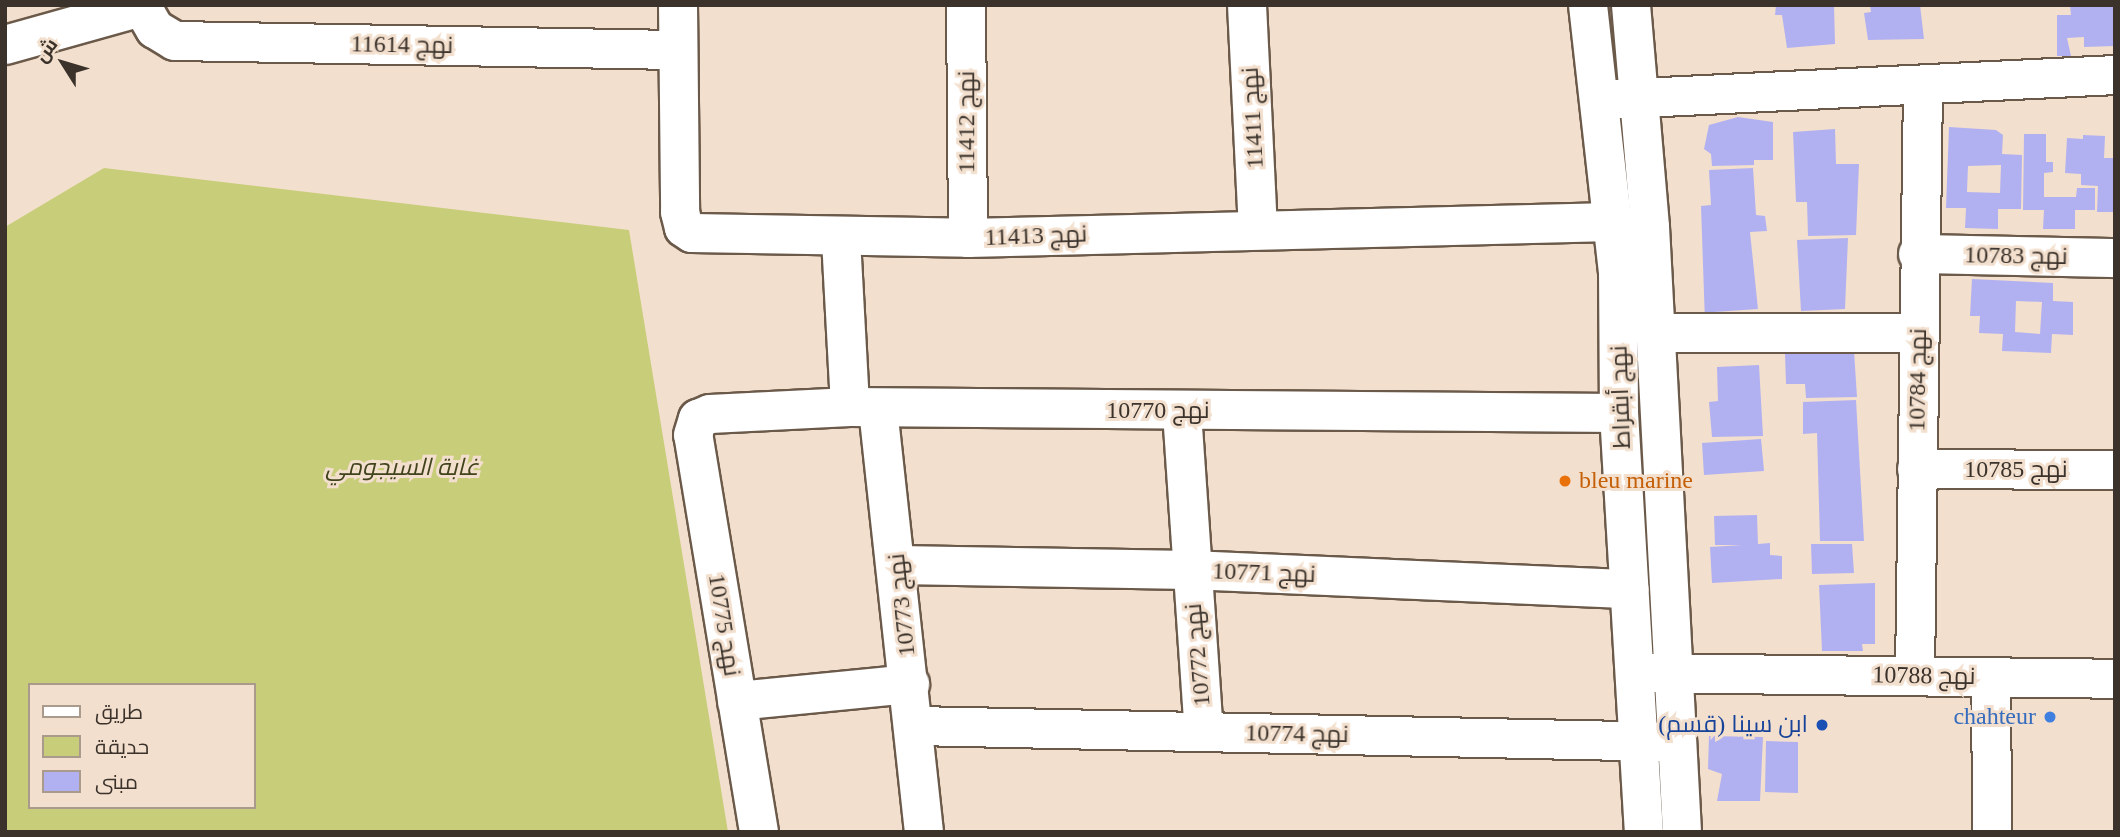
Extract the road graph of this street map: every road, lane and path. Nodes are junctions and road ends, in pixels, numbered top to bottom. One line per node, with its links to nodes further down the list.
1 (678, 5): 8 (street, نهج 11413)
2 (965, 5): 15 (street, نهج 11412)
3 (1247, 5): 14 (street, نهج 11411)
4 (1588, 5): 11 (street, نهج أبقراط)
5 (1630, 5): 12 (street, نهج أبقراط)
6 (141, 6): 7 (street, نهج 11614); 8 (street, نهج 11614)
7 (5, 45)
8 (678, 50): 16 (street, نهج 11413)
9 (2115, 75): 10 (street)
10 (1923, 86): 12 (street); 17 (street, نهج 10784)
11 (1601, 100): 12 (street); 13 (street, نهج أبقراط)
12 (1642, 100): 19 (street, نهج أبقراط)
13 (1612, 222): 14 (street, نهج 11413); 23 (street, نهج أبقراط)
14 (1258, 230): 15 (street, نهج 11413)
15 (968, 238): 16 (street, نهج 11413)
16 (841, 239): 21 (street, نهج 10773)
17 (1918, 254): 18 (street, نهج 10783); 20 (street, نهج 10784)
18 (2115, 258)
19 (1654, 333): 20 (street); 25 (street, نهج أبقراط)
20 (1917, 333): 26 (street, نهج 10784)
21 (864, 408): 22 (street, نهج 10770); 24 (street, نهج 10770); 28 (street, نهج 10773)
22 (1182, 412): 23 (street, نهج 10770); 29 (street, نهج 10772)
23 (1619, 413): 25 (street, نهج أبقراط)
24 (698, 419): 37 (street, نهج 10775)
25 (1641, 459): 30 (street, نهج أبقراط); 33 (street, نهج أبقراط)
26 (1917, 469): 27 (street, نهج 10785); 32 (street, نهج 10784)
27 (2115, 470)
28 (898, 565): 29 (street, نهج 10771); 36 (street, نهج 10773)
29 (1191, 570): 30 (street, نهج 10771); 39 (street, نهج 10772)
30 (1630, 589): 31 (street, نهج أبقراط)
31 (1634, 672): 33 (street, نهج 10788); 40 (street, نهج أبقراط)
32 (1914, 674): 33 (street, نهج 10788); 34 (street, نهج 10788)
33 (1677, 675): 41 (street, نهج أبقراط)
34 (1991, 678): 35 (street, نهج 10788); 46 (street)
35 (2115, 679)
36 (911, 684): 37 (street); 38 (street, نهج 10773)
37 (737, 701): 43 (street, نهج 10775)
38 (915, 726): 39 (street, نهج 10774); 42 (street, نهج 10773)
39 (1204, 731): 40 (street, نهج 10774)
40 (1639, 742): 41 (street, نهج 10774); 44 (street, نهج أبقراط)
41 (1679, 742): 45 (street, نهج أبقراط)
42 (923, 817)
43 (759, 832)
44 (1644, 832)
45 (1682, 832)
46 (1992, 832)

